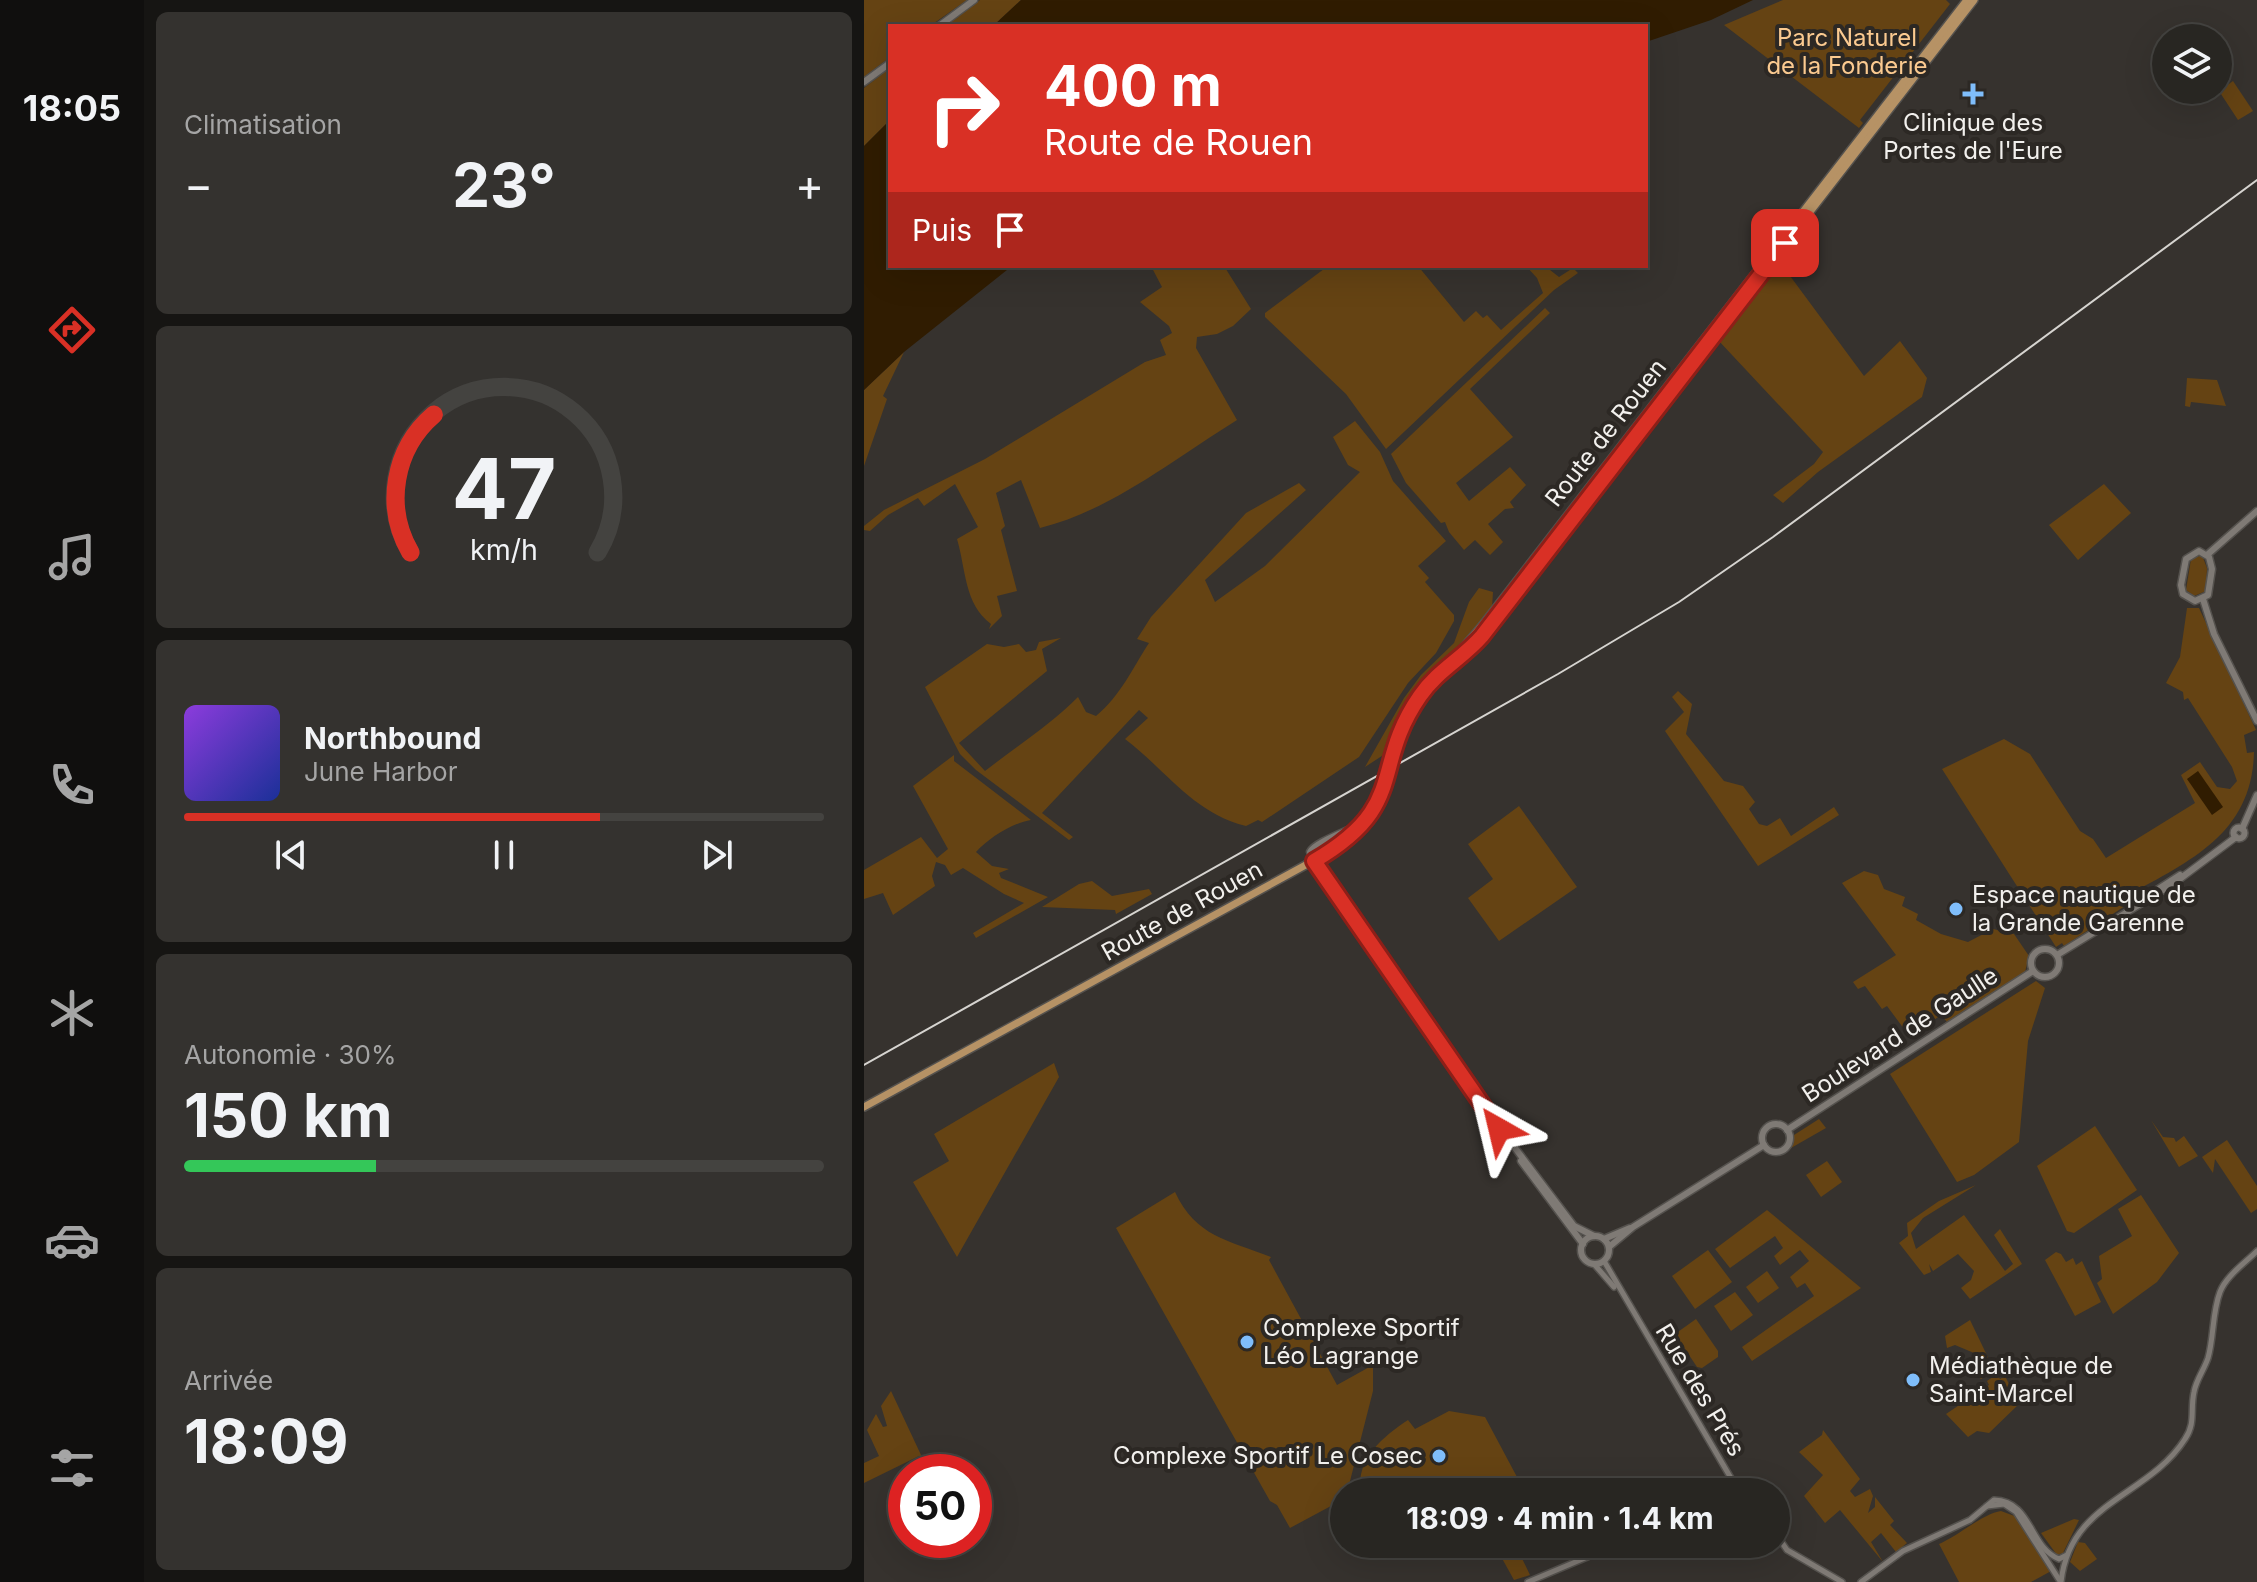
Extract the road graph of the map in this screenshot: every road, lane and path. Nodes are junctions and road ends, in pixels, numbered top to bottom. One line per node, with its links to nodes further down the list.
1 (974, 0): 4 (main road)
2 (1967, 0): 7 (main road)
3 (1974, 0): 7 (main road)
4 (942, 24)
5 (888, 64): 6 (main road)
6 (864, 82)
7 (1804, 215): 13 (main road, Route de Rouen, bridge)
8 (2257, 511): 9 (main road)
9 (2207, 555): 10 (main road); 10 (main road)
10 (2203, 599): 11 (main road)
11 (2257, 721)
12 (2257, 795): 15 (main road)
13 (1369, 819): 14 (main road, Route de Rouen); 14 (main road)
14 (1314, 861): 17 (main road, Route de Rouen); 19 (main road)
15 (2057, 955): 16 (main road); 16 (main road)
16 (2033, 971): 18 (main road, Boulevard de Gaulle)
17 (864, 1107)
18 (1787, 1130): 20 (main road); 20 (main road)
19 (1507, 1139): 22 (main road); 24 (main road)
20 (1764, 1145): 21 (main road)
21 (1633, 1227): 23 (main road); 25 (main road)
22 (1594, 1236): 23 (main road); 24 (main road)
23 (1603, 1239): 25 (main road)
24 (1583, 1244): 28 (main road)
25 (1609, 1247): 27 (main road)
26 (2257, 1251): 33 (street)
27 (1604, 1261): 28 (main road); 29 (street, Rue des Prés)
28 (1594, 1264): 29 (street, Rue des Prés)
29 (1627, 1303): 30 (street, Rue des Prés)
30 (1731, 1478)
31 (1986, 1506): 33 (street); 35 (street); 39 (street)
32 (1790, 1552): 38 (street)
33 (2067, 1554): 36 (street)
34 (1585, 1558): 37 (street)
35 (2052, 1564): 36 (street); 40 (street)
36 (2063, 1566): 40 (street)
37 (1528, 1582)
38 (1842, 1582)
39 (1861, 1582)
40 (2061, 1582)

